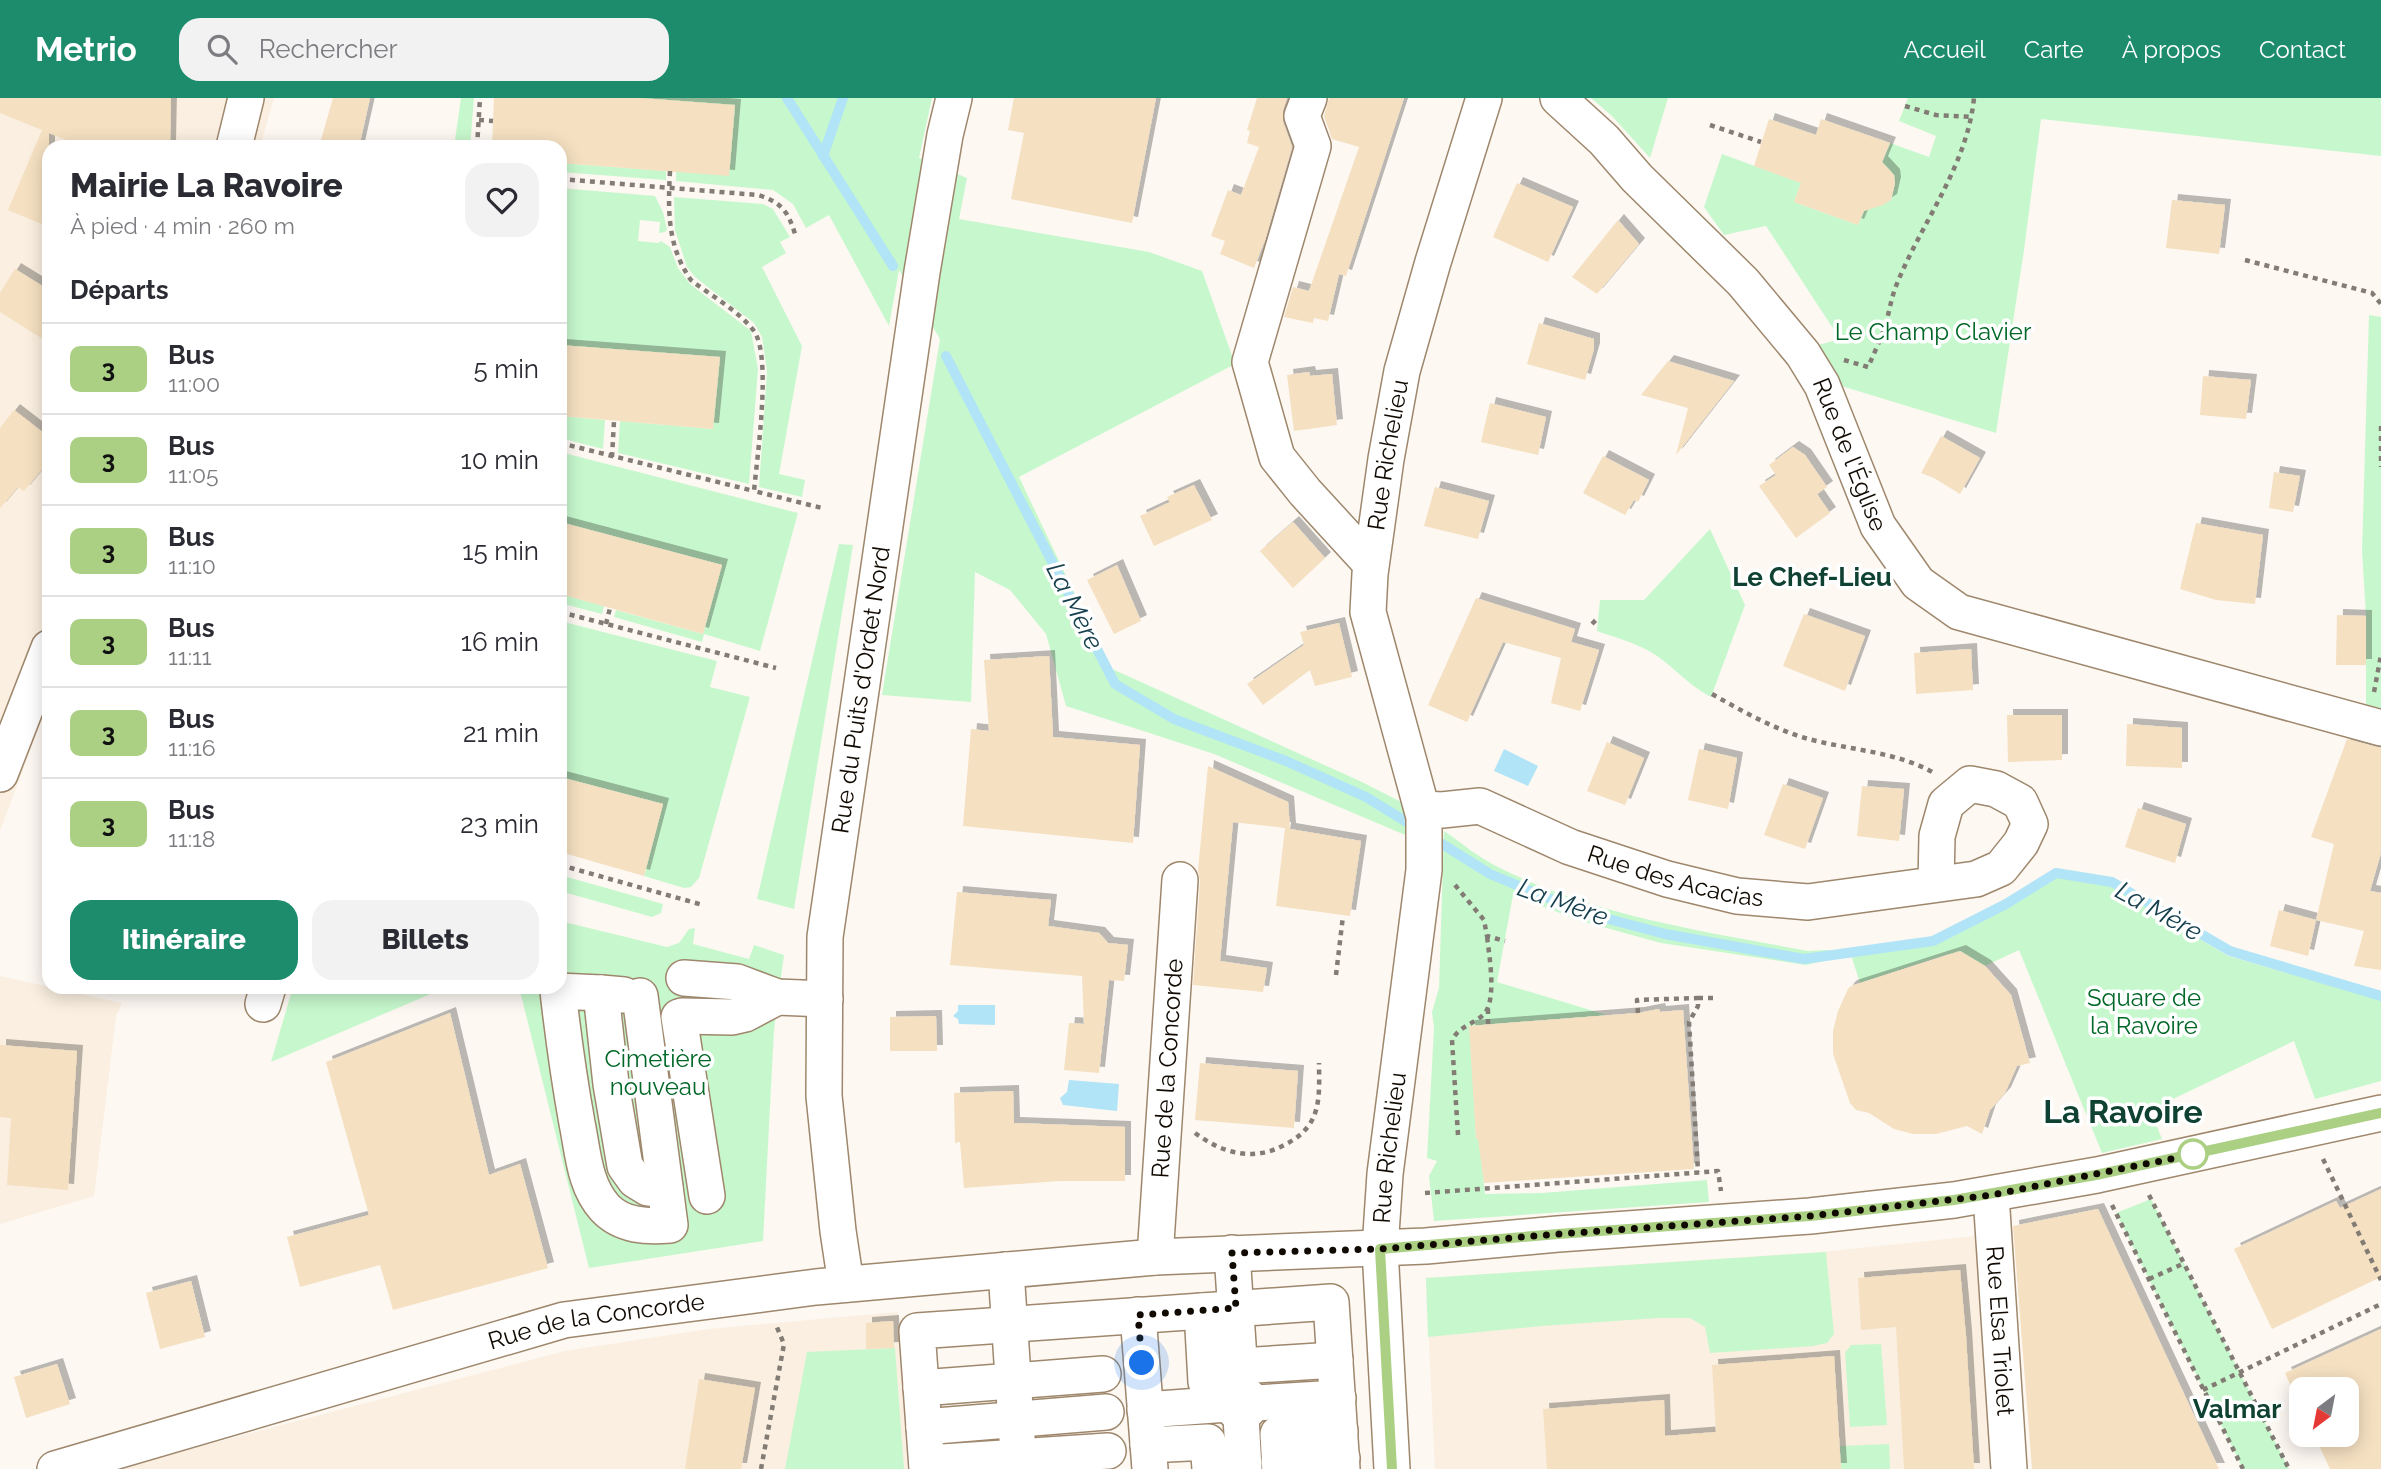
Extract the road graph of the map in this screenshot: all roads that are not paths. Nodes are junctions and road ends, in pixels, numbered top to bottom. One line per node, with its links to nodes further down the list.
1 (246, 98): 6 (street)
2 (954, 98): 17 (street, Rue du Puits d'Ordet Nord)
3 (1309, 98): 7 (street)
4 (1484, 98): 7 (street, Rue Richelieu)
5 (1558, 98): 9 (street, Rue de l'Église)
6 (236, 140)
7 (1371, 564): 11 (street, Rue Richelieu)
8 (42, 670): 10 (street)
9 (2381, 727)
10 (0, 774)
11 (1423, 813): 13 (street, Rue des Acacias); 22 (street, Rue Richelieu)
12 (1180, 880): 24 (street, Rue de la Concorde)
13 (1936, 884): 13 (street, Rue des Acacias)
14 (684, 978): 15 (street); 16 (street); 18 (street)
15 (645, 996): 15 (street); 18 (street)
16 (778, 997): 17 (street); 18 (street)
17 (825, 999): 26 (street, Rue du Puits d'Ordet Nord)
18 (681, 1016): 21 (street)
19 (2381, 1113): 20 (street, Rue de la Concorde)
20 (1992, 1195): 22 (street, Rue de la Concorde); 51 (street, Rue Elsa Triolet)
21 (707, 1196)
22 (1380, 1249): 23 (street, Rue de la Concorde); 50 (street, Rue Richelieu)
23 (1232, 1253): 24 (street, Rue de la Concorde); 29 (street)
24 (1155, 1257): 25 (street, Rue de la Concorde)
25 (1006, 1270): 26 (street, Rue de la Concorde); 31 (street)
26 (846, 1284): 47 (street, Rue de la Concorde)
27 (1202, 1311): 28 (street); 29 (street); 36 (street)
28 (1138, 1315): 30 (street); 37 (street)
29 (1237, 1320): 32 (street); 36 (street)
30 (1100, 1328): 31 (street); 33 (street)
31 (1010, 1335): 34 (street); 35 (street)
32 (1335, 1360): 36 (street); 41 (street)
33 (1103, 1374): 34 (street); 38 (street)
34 (1013, 1381): 35 (street); 39 (street)
35 (921, 1388): 40 (street)
36 (1235, 1394): 37 (street); 41 (street); 49 (street)
37 (1145, 1410): 42 (street)
38 (1106, 1412): 39 (street); 43 (street)
39 (1016, 1420): 40 (street); 44 (street)
40 (925, 1427): 46 (street)
41 (1340, 1439): 45 (street)
42 (1149, 1457): 48 (street)
43 (1109, 1460): 44 (street)
44 (1019, 1463): 46 (street)
45 (1280, 1465)
46 (927, 1466)
47 (55, 1469)
48 (1210, 1469)
49 (1244, 1469)
50 (1392, 1469)
51 (2009, 1469)

